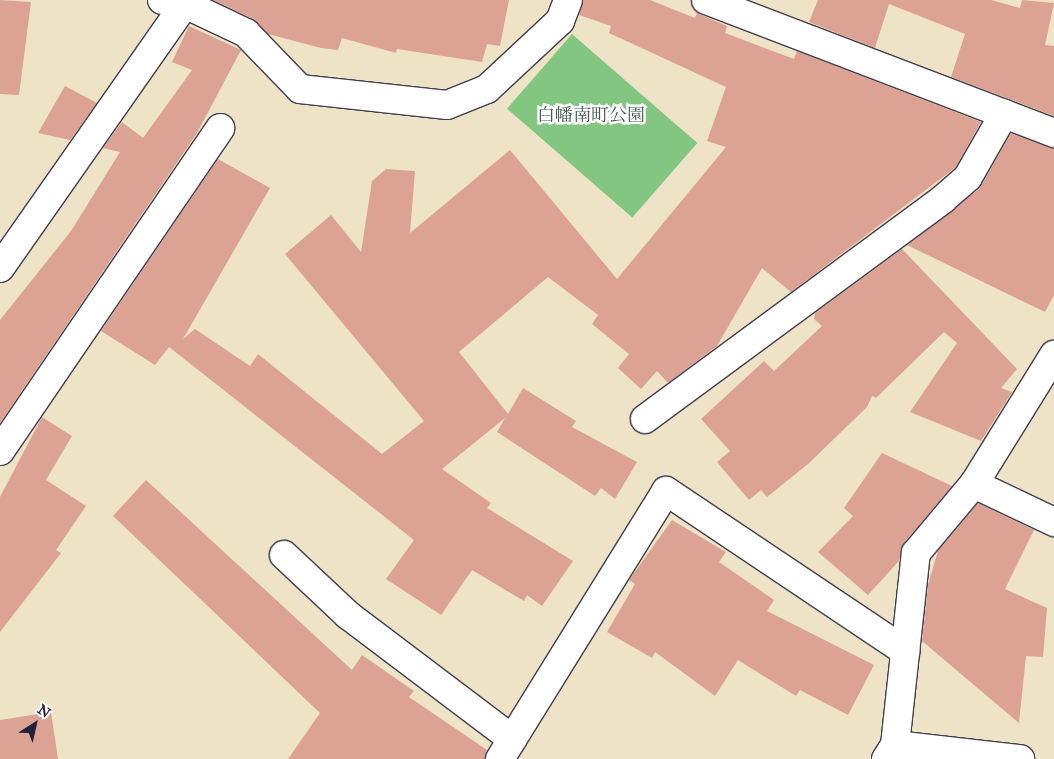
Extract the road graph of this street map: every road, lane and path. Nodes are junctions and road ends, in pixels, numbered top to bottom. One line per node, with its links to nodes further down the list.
1 (568, 0): 3 (street)
2 (706, 0): 4 (street)
3 (178, 2): 7 (street)
4 (1004, 114): 6 (street); 9 (street)
5 (220, 128): 10 (street)
6 (1054, 133)
7 (0, 268)
8 (1054, 355): 11 (street)
9 (645, 419)
10 (0, 451)
11 (974, 484): 12 (street); 14 (street)
12 (1054, 522)
13 (284, 555): 15 (street)
14 (905, 651): 15 (street); 16 (street)
15 (506, 749)
16 (891, 752): 17 (street)
17 (1020, 759)

